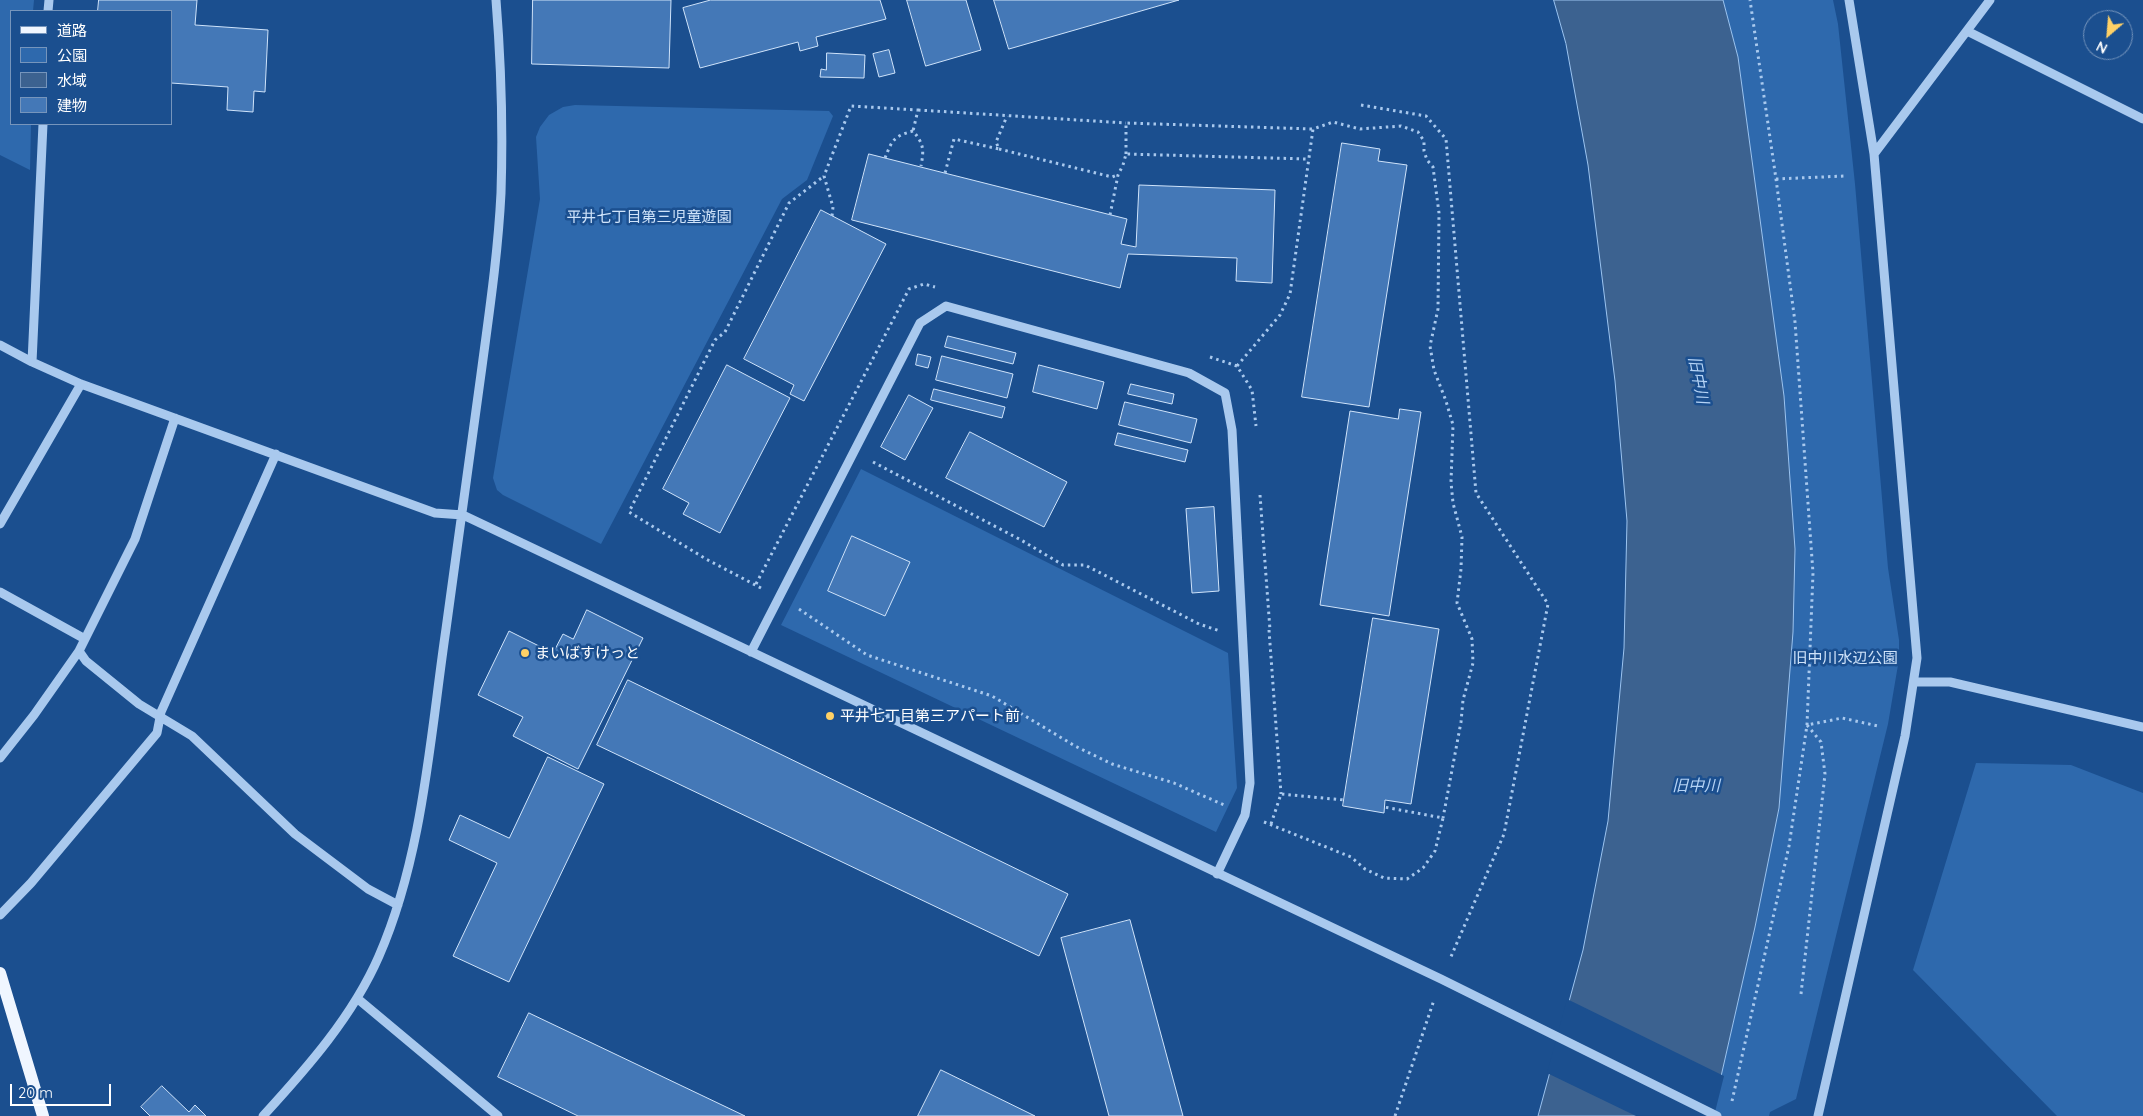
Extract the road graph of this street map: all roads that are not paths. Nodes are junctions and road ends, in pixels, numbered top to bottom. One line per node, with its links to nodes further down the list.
1 (496, 0): 13 (street)
2 (1849, 0): 7 (street)
3 (1990, 0): 4 (street)
4 (1967, 31): 5 (street); 7 (street)
5 (2143, 119)
6 (43, 125): 9 (street)
7 (1874, 154): 19 (street)
8 (0, 345): 9 (street)
9 (32, 362): 10 (street)
10 (81, 384): 11 (street); 14 (street)
11 (175, 418): 12 (street); 16 (street)
12 (276, 454): 13 (street); 20 (street)
13 (462, 515): 18 (street); 24 (street)
14 (0, 524)
15 (0, 592): 16 (street)
16 (85, 639): 17 (street)
17 (79, 651): 20 (street); 22 (street)
18 (751, 652): 23 (street); 23 (street)
19 (1914, 682): 21 (street); 32 (street)
20 (160, 718): 24 (street); 25 (street)
21 (2143, 727)
22 (0, 758)
23 (1217, 874): 31 (street)
24 (398, 905): 27 (street)
25 (0, 915)
26 (0, 973): 28 (main road)
27 (358, 999): 29 (street); 30 (street)
28 (43, 1116)
29 (263, 1116)
30 (498, 1116)
31 (1717, 1116)
32 (1818, 1116)

